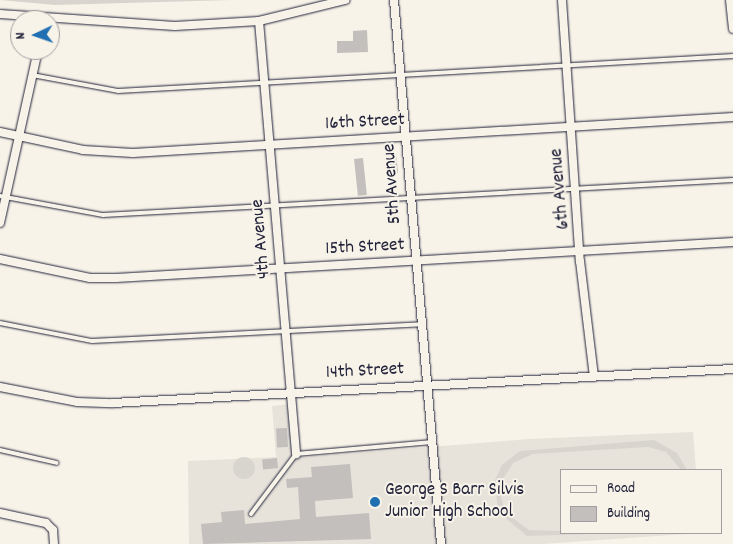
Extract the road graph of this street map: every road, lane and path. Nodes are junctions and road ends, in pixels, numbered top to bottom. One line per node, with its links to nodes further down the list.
1 (345, 0): 6 (street)
2 (394, 0): 12 (street, 5th Avenue)
3 (562, 0): 10 (street, 6th Avenue)
4 (730, 0): 7 (street)
5 (60, 19): 6 (street)
6 (260, 21): 13 (street, 4th Avenue)
7 (733, 29)
8 (733, 56): 10 (lane)
9 (36, 60): 11 (street)
10 (568, 65): 12 (lane); 15 (street, 6th Avenue)
11 (32, 75): 13 (lane); 17 (street)
12 (400, 75): 13 (lane); 18 (street, 5th Avenue)
13 (263, 83): 19 (street, 4th Avenue)
14 (733, 117): 15 (street, 16th Street)
15 (572, 127): 18 (street, 16th Street); 21 (street, 6th Avenue)
16 (0, 132): 17 (street, 16th Street)
17 (19, 136): 19 (street, 16th Street); 22 (street)
18 (406, 137): 19 (street, 16th Street); 23 (street, 5th Avenue)
19 (270, 145): 24 (street, 4th Avenue)
20 (733, 180): 21 (lane)
21 (578, 189): 23 (lane); 27 (street, 6th Avenue)
22 (3, 196): 24 (lane); 25 (street)
23 (410, 200): 24 (lane); 29 (street, 5th Avenue)
24 (275, 206): 30 (street, 4th Avenue)
25 (0, 223)
26 (733, 242): 27 (street, 15th Street)
27 (581, 250): 29 (street, 15th Street); 35 (street, 6th Avenue)
28 (0, 258): 30 (street, 15th Street)
29 (416, 261): 30 (street, 15th Street); 32 (street, 5th Avenue)
30 (281, 269): 33 (street, 4th Avenue)
31 (0, 323): 33 (lane)
32 (422, 324): 33 (lane); 36 (street, 5th Avenue)
33 (286, 331): 38 (street, 4th Avenue)
34 (733, 369): 35 (street, 14th Street)
35 (594, 376): 36 (street, 14th Street)
36 (427, 385): 38 (street, 14th Street); 39 (street, 5th Avenue)
37 (0, 388): 38 (street, 14th Street)
38 (292, 392): 41 (street, 4th Avenue)
39 (432, 442): 41 (lane); 46 (street, 5th Avenue)
40 (0, 450): 42 (lane)
41 (296, 454): 44 (lane)
42 (57, 463)
43 (0, 513): 45 (street)
44 (251, 514)
45 (54, 544)
46 (441, 544)

